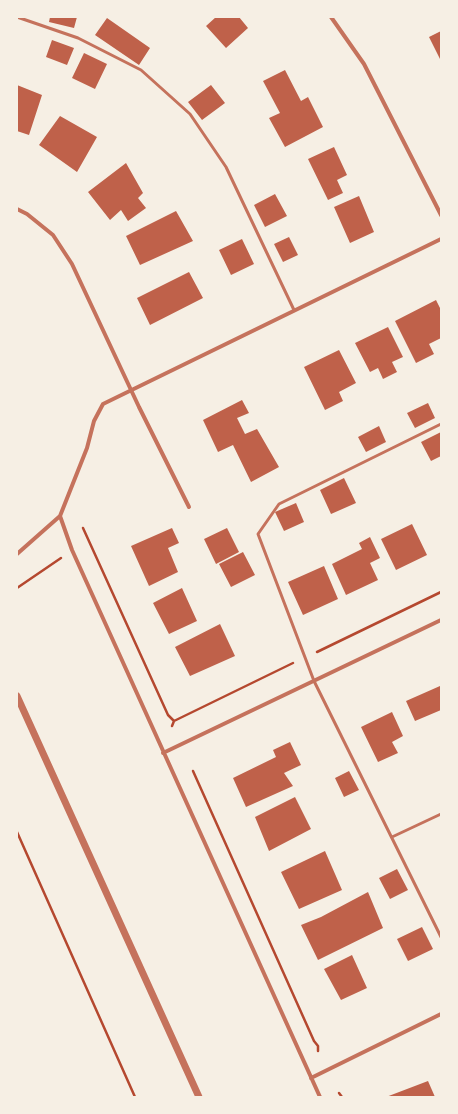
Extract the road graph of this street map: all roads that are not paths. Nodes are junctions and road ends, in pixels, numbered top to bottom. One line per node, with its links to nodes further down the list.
1 (17, 17): 6 (lane)
2 (331, 17): 4 (street)
3 (17, 209): 7 (street)
4 (441, 215)
5 (441, 239): 6 (street)
6 (294, 310): 7 (street)
7 (132, 390): 9 (street); 10 (street)
8 (441, 424): 13 (lane)
9 (189, 507)
10 (60, 516): 11 (street); 15 (street)
11 (17, 554)
12 (441, 620): 13 (street)
13 (314, 680): 15 (street); 17 (lane)
14 (17, 696): 21 (street)
15 (163, 753): 20 (street)
16 (441, 814): 17 (lane)
17 (392, 837): 18 (lane)
18 (441, 937)
19 (441, 1014): 20 (street)
20 (311, 1078): 22 (street)
21 (199, 1097)
22 (320, 1097)

